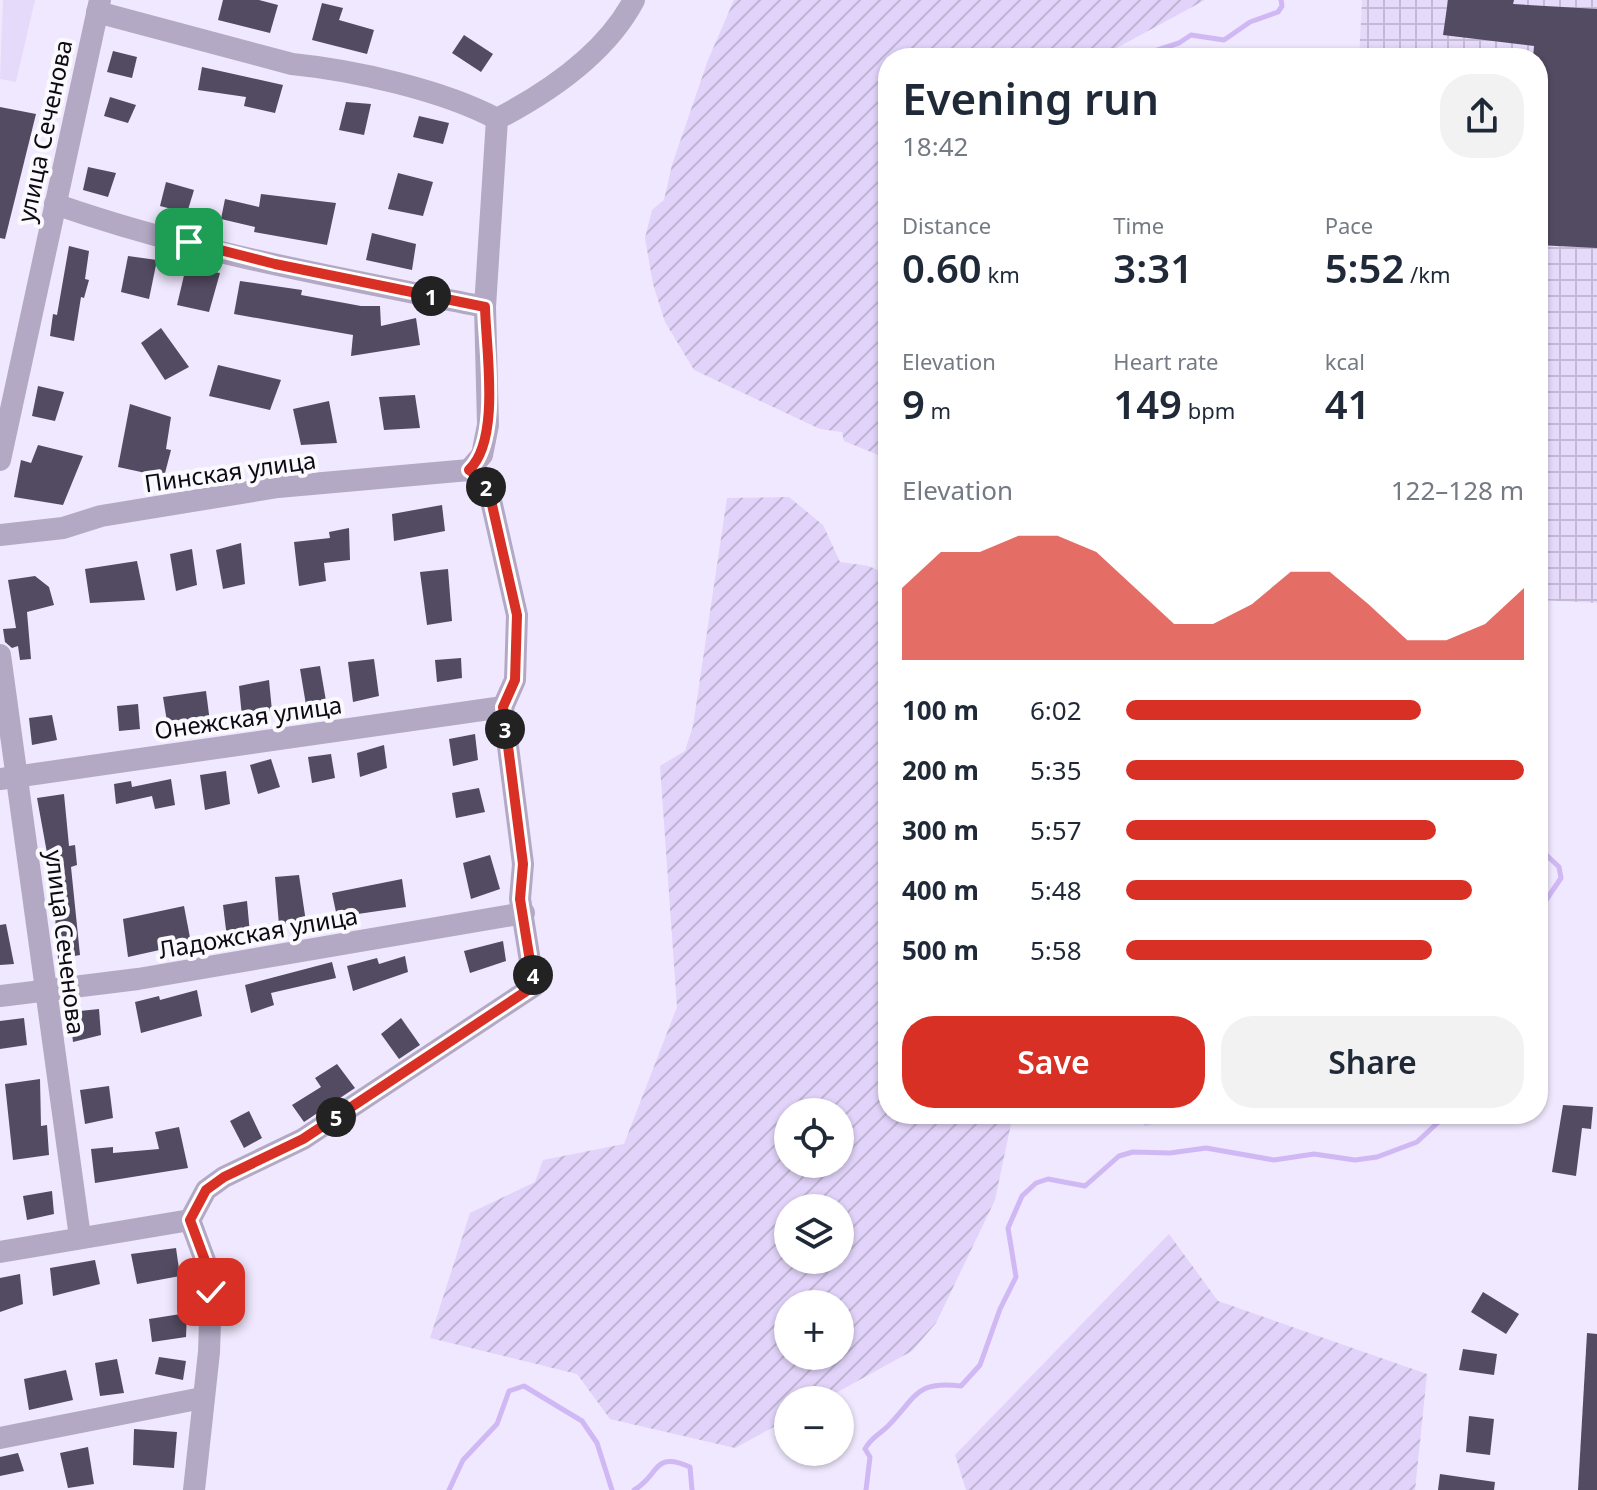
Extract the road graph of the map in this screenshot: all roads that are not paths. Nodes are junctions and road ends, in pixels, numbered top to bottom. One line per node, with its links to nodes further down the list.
1 (634, 0): 3 (street)
2 (98, 6): 3 (street); 4 (street, улица Сеченова)
3 (497, 119): 5 (street)
4 (55, 204): 5 (street); 6 (street, улица Сеченова)
5 (485, 307): 7 (street)
6 (0, 460)
7 (469, 470): 8 (street, Пинская улица); 10 (street)
8 (0, 535)
9 (0, 655): 11 (street, улица Сеченова)
10 (503, 707): 11 (street, Онежская улица); 12 (street)
11 (9, 778): 13 (street, улица Сеченова)
12 (524, 913): 13 (street, Ладожская улица); 15 (street)
13 (46, 991): 14 (street, Ладожская улица); 16 (street, улица Сеченова)
14 (0, 996)
15 (190, 1220): 16 (street); 18 (street)
16 (80, 1237): 17 (street)
17 (0, 1252)
18 (202, 1398): 19 (street); 20 (street)
19 (0, 1438)
20 (194, 1490)

